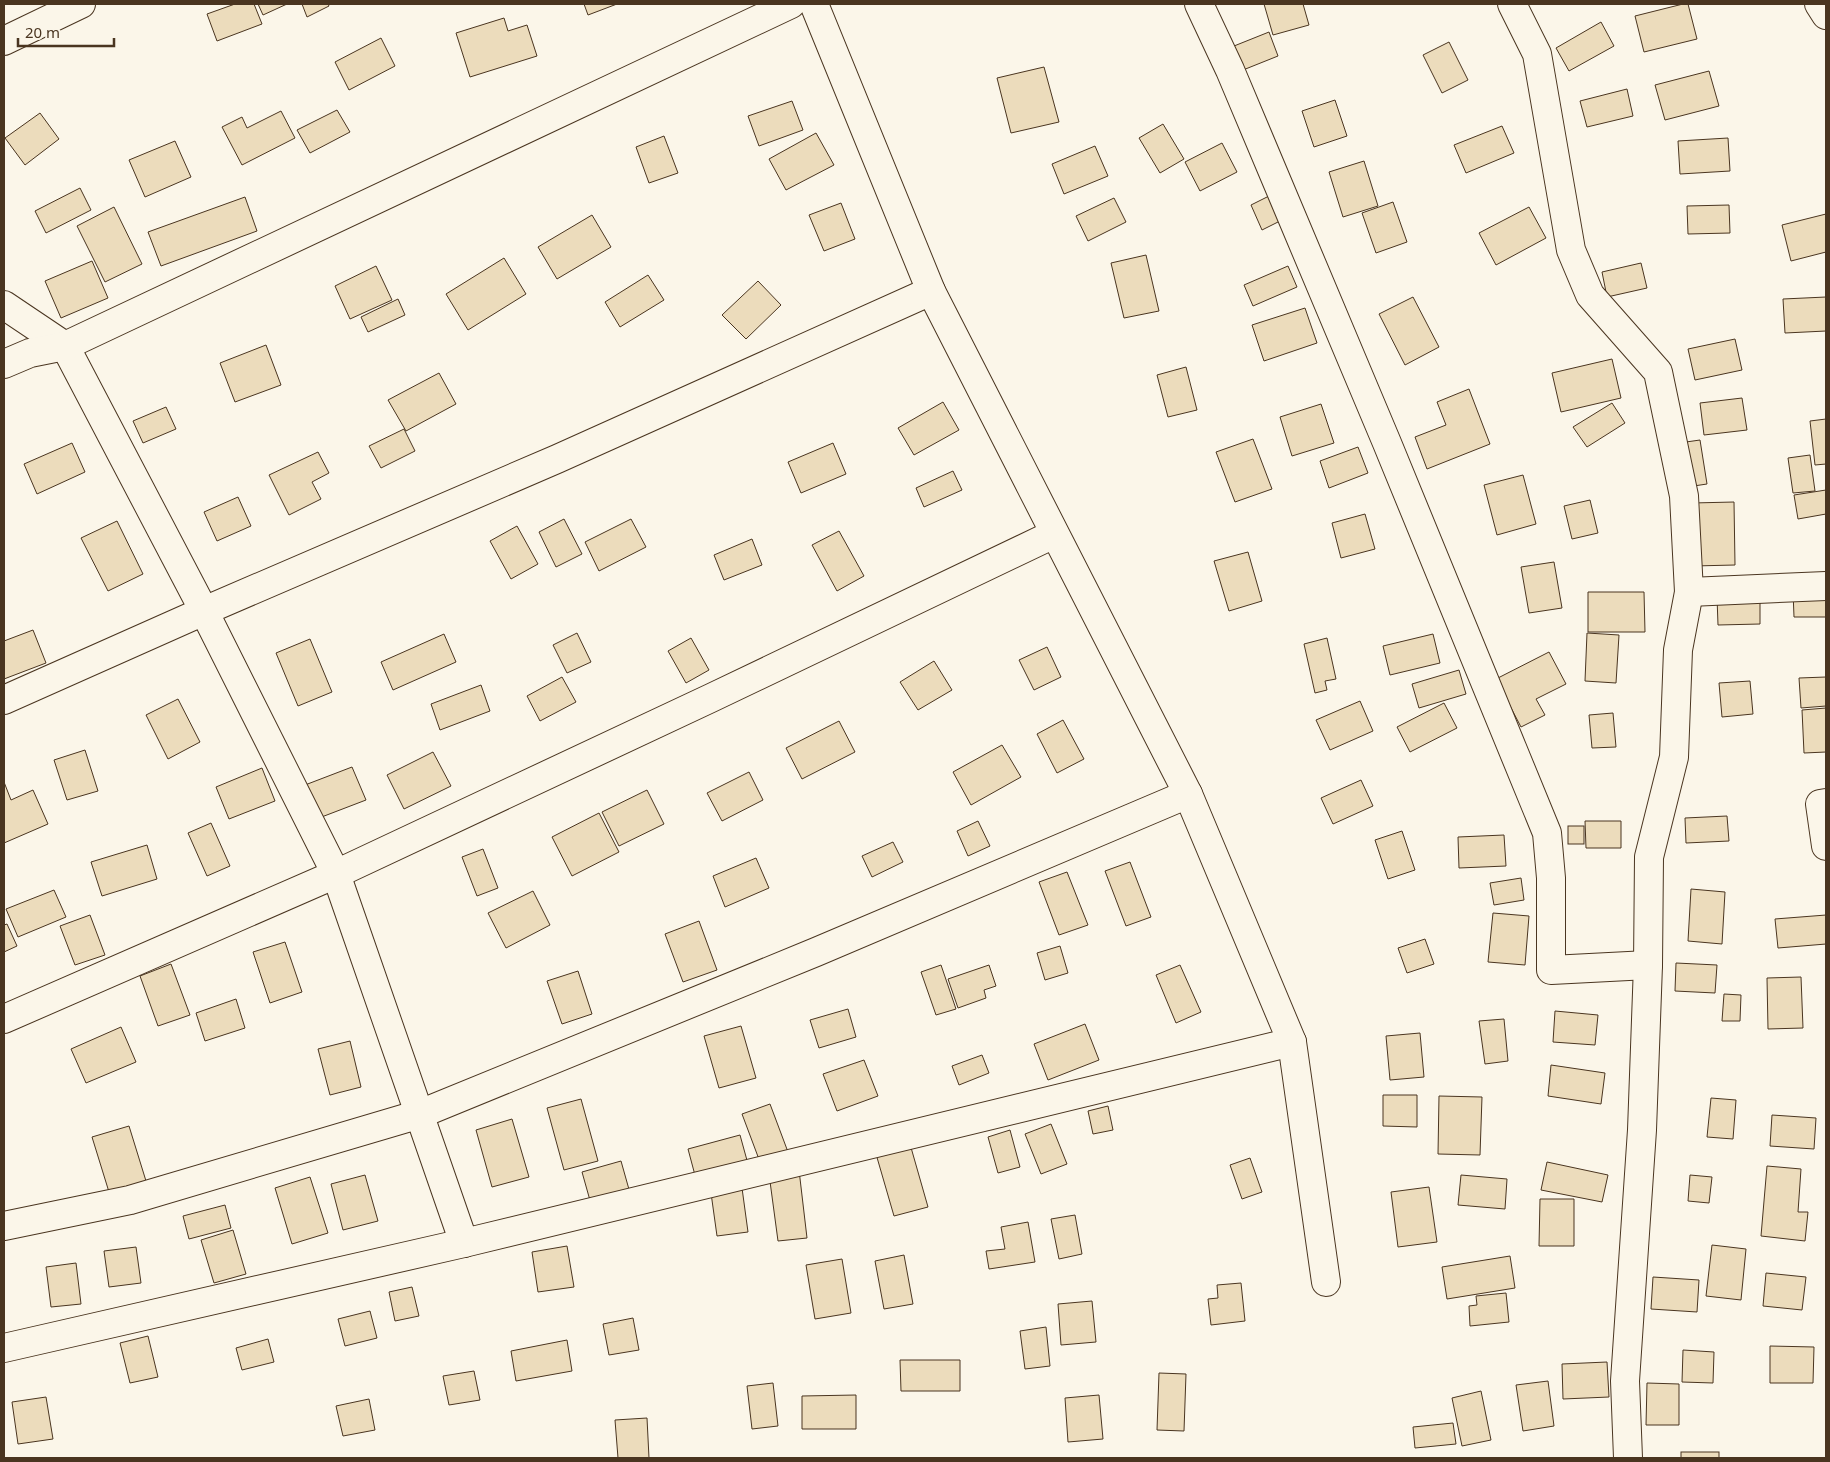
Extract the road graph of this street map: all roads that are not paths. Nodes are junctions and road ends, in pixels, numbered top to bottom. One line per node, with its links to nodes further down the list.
1 (82, 4): 8 (main road)
2 (791, 4): 11 (main road)
3 (814, 4): 9 (main road)
4 (1199, 4): 22 (main road)
5 (1512, 4): 15 (main road)
6 (1819, 4): 7 (main road)
7 (1826, 15)
8 (4, 41)
9 (931, 291): 13 (main road); 16 (main road)
10 (4, 305): 11 (main road)
11 (65, 346): 12 (main road); 16 (main road)
12 (4, 364)
13 (1054, 534): 18 (main road); 21 (main road)
14 (1826, 586): 15 (main road)
15 (1689, 592): 22 (main road)
16 (204, 611): 17 (main road); 21 (main road)
17 (4, 700)
18 (1188, 794): 24 (main road); 25 (main road)
19 (1826, 803): 20 (main road)
20 (1826, 846)
21 (336, 874): 23 (main road); 25 (main road)
22 (1648, 965): 30 (main road)
23 (4, 1019)
24 (1292, 1042): 27 (main road); 28 (main road)
25 (420, 1114): 26 (main road); 27 (main road)
26 (4, 1226)
27 (464, 1244): 29 (main road)
28 (1326, 1282)
29 (4, 1348)
30 (1628, 1458)

